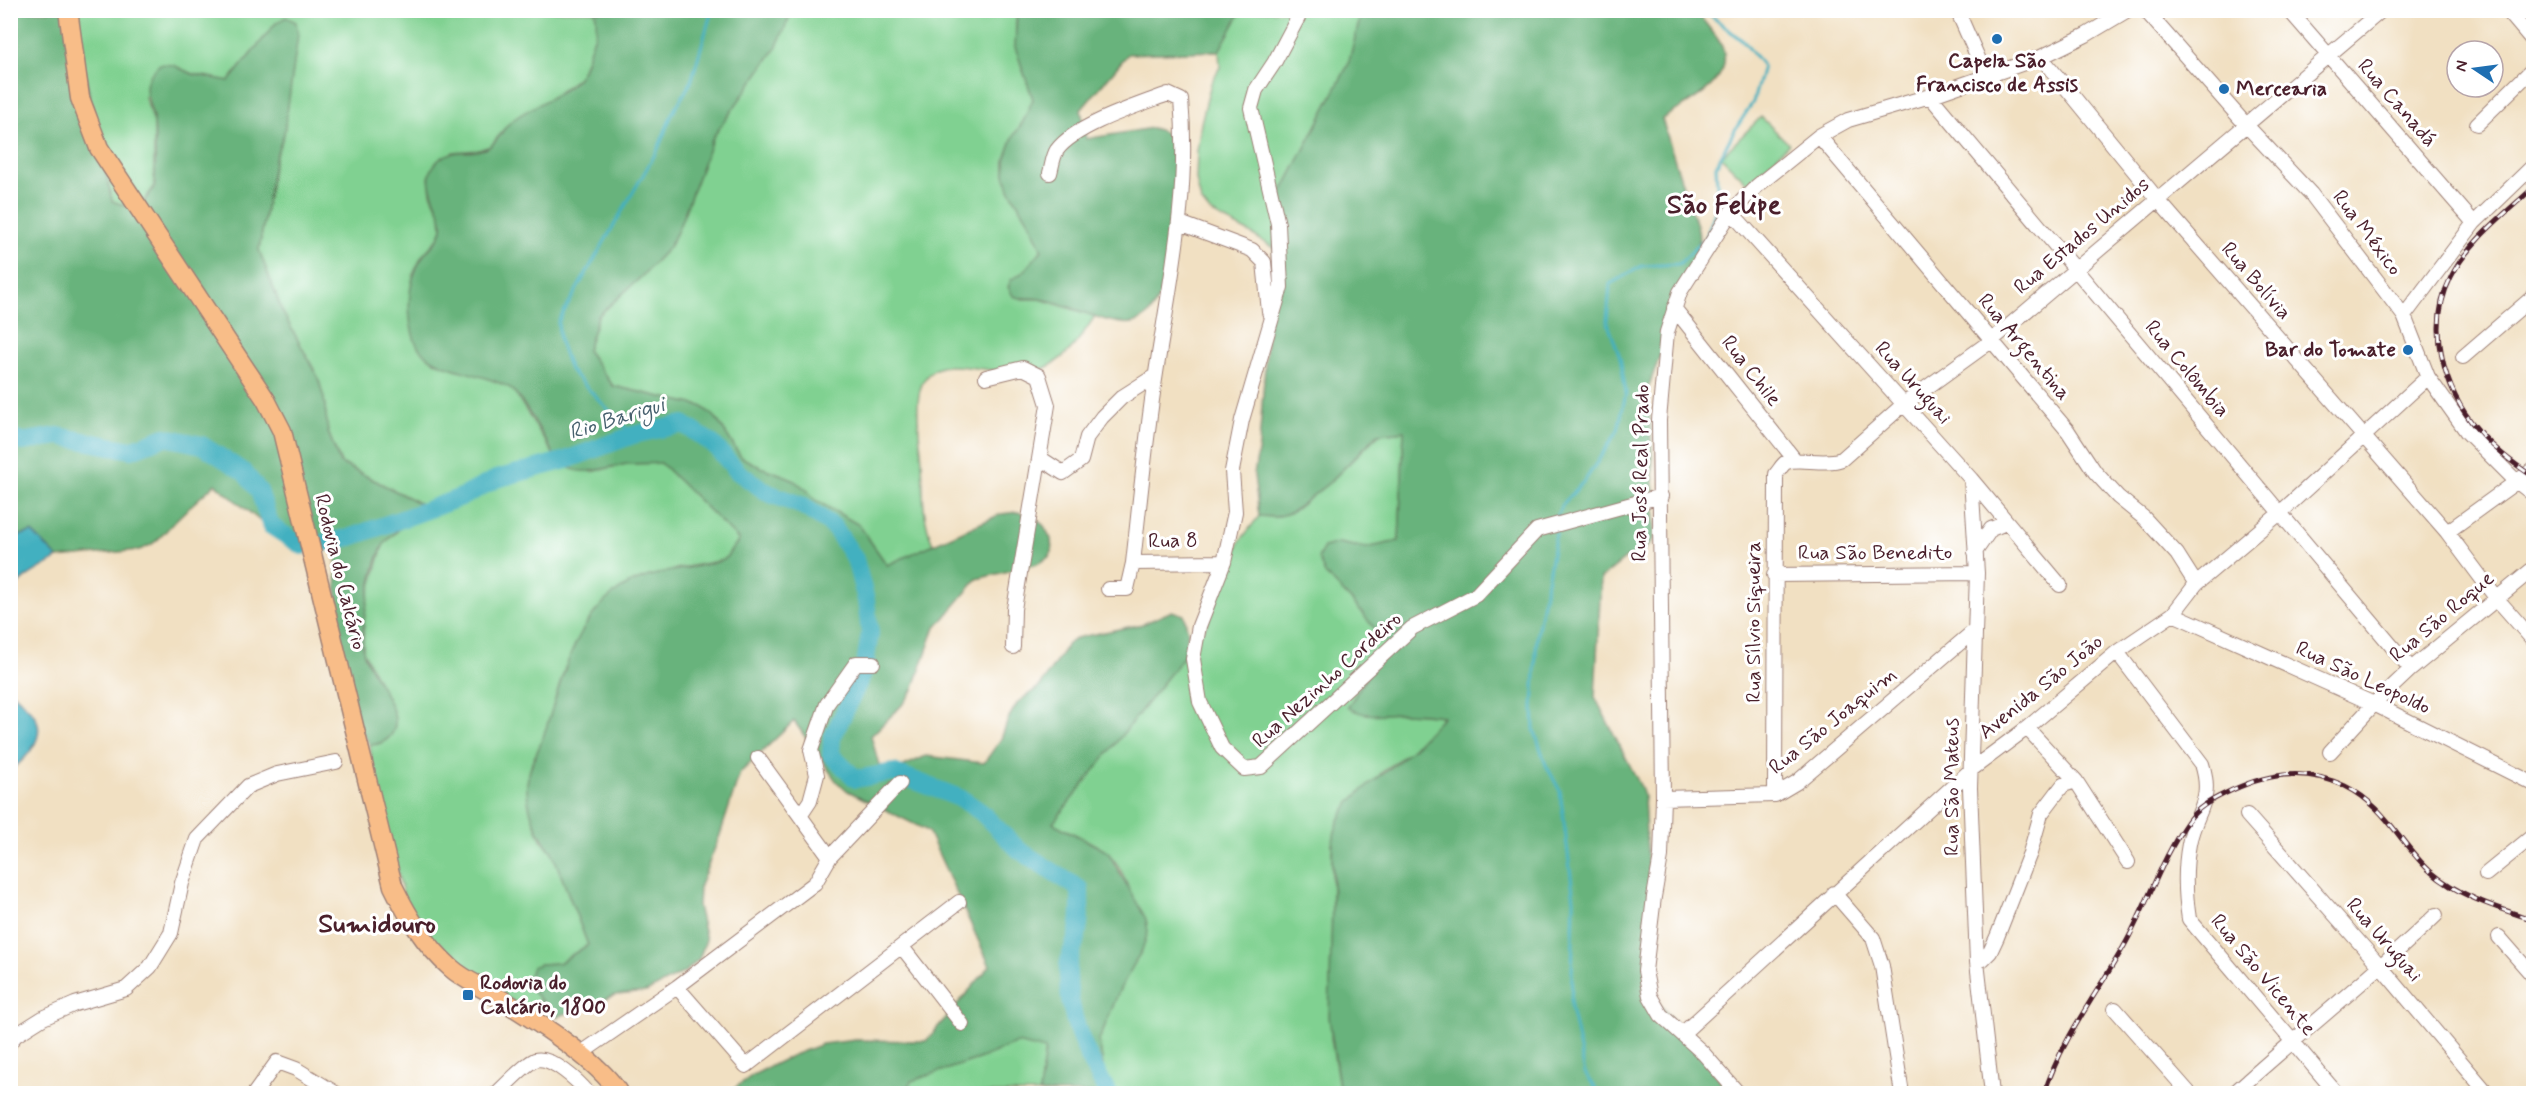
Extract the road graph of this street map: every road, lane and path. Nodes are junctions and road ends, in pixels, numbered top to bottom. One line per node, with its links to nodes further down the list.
1 (68, 10): 94 (main road, Rodovia do Calcário)
2 (1302, 10): 28 (street, Rua Nezinho Cordeiro)
3 (1957, 10): 13 (street)
4 (2128, 10): 11 (street, Rua José Real Prado)
5 (2145, 10): 16 (street, Rua México)
6 (2289, 10): 10 (street, Rua Canadá)
7 (2382, 10): 10 (street, Rua Estados Unidos)
8 (2507, 10): 9 (street)
9 (2534, 42)
10 (2328, 55): 16 (street, Rua Estados Unidos); 23 (street, Rua Canadá)
11 (2041, 57): 13 (street, Rua José Real Prado); 20 (street, Rua Bolívia)
12 (2534, 68): 15 (street)
13 (1986, 76): 14 (street, Rua José Real Prado)
14 (1930, 96): 17 (street, Rua José Real Prado); 24 (street, Rua Colômbia)
15 (2476, 124)
16 (2247, 126): 20 (street, Rua Estados Unidos); 27 (street, Rua México)
17 (1819, 136): 21 (street, Rua José Real Prado); 29 (street, Rua Argentina)
18 (2534, 165): 23 (street)
19 (1050, 172): 22 (street)
20 (2158, 200): 24 (street, Rua Estados Unidos); 35 (street, Rua Bolívia)
21 (1731, 212): 26 (street, Rua José Real Prado); 34 (street, Rua Uruguai)
22 (1180, 223): 28 (street); 31 (street)
23 (2474, 223): 27 (street)
24 (2075, 269): 29 (street, Rua Estados Unidos); 43 (street, Rua Colômbia)
25 (2534, 296): 30 (street)
26 (1674, 308): 37 (street, Rua Chile); 42 (street, Rua José Real Prado)
27 (2404, 316): 33 (street, Rua México)
28 (1270, 324): 47 (street, Rua Nezinho Cordeiro)
29 (1991, 340): 34 (street, Rua Estados Unidos); 52 (street, Rua Argentina)
30 (2463, 357)
31 (1155, 376): 36 (street); 48 (street)
32 (986, 377): 36 (street)
33 (2428, 377): 35 (street, Avenida São João); 40 (street, Rua México)
34 (1904, 404): 37 (street, Rua Estados Unidos); 39 (street, Rua Uruguai)
35 (2364, 438): 43 (street, Avenida São João); 45 (street, Rua Bolívia)
36 (1040, 458): 59 (street)
37 (1795, 460): 51 (street, Rua Sílvio Siqueira)
38 (2534, 469): 40 (street)
39 (1971, 479): 44 (street, Rua Uruguai); 46 (street, Rua São Mateus)
40 (2516, 481): 41 (street, Rua México); 45 (street)
41 (2534, 495)
42 (1661, 496): 47 (street, Rua Nezinho Cordeiro); 73 (street, Rua José Real Prado)
43 (2280, 513): 52 (street, Avenida São João); 62 (street, Rua Colômbia)
44 (2006, 523): 46 (street); 53 (street, Rua Uruguai)
45 (2447, 532): 55 (street, Rua Bolívia)
46 (1975, 552): 50 (street, Rua São Mateus)
47 (1224, 562): 48 (street, Rua 8)
48 (1132, 563): 54 (street, Rua 8)
49 (2534, 568): 55 (street, Rua São Roque)
50 (1977, 573): 51 (street, Rua São Benedito); 57 (street, Rua São Mateus)
51 (1774, 575): 72 (street, Rua Sílvio Siqueira)
52 (2196, 584): 56 (street, Avenida São João)
53 (2060, 585)
54 (1108, 589)
55 (2497, 598): 58 (street, Rua Bolívia); 62 (street, Rua São Roque)
56 (2173, 614): 60 (street, Avenida São João); 63 (street, Rua São Leopoldo)
57 (1975, 630): 68 (street, Rua São Mateus); 72 (street, Rua São Joaquim)
58 (2534, 641)
59 (1013, 647)
60 (2117, 652): 64 (street, Avenida São João); 92 (street, Rua São Vicente)
61 (873, 663): 75 (street)
62 (2411, 669): 63 (street, Rua São Roque)
63 (2374, 704): 65 (street, Rua São Roque); 71 (street, Rua São Leopoldo)
64 (2027, 728): 68 (street, Avenida São João); 69 (street)
65 (2330, 752)
66 (758, 758): 75 (street)
67 (336, 762): 93 (street)
68 (1972, 769): 80 (street, Avenida São João); 85 (street, Rua São Mateus)
69 (2076, 781): 78 (street); 85 (street)
70 (900, 783): 77 (street)
71 (2534, 784)
72 (1775, 795): 73 (street, Rua São Joaquim)
73 (1663, 798): 91 (street, Rua José Real Prado)
74 (2247, 815): 86 (street, Rua Uruguai)
75 (800, 816): 77 (street)
76 (2534, 835): 79 (street)
77 (830, 857): 88 (street)
78 (2128, 861)
79 (2486, 874)
80 (1834, 893): 91 (street, Avenida São João); 101 (street)
81 (958, 902): 84 (street)
82 (2436, 915): 86 (street)
83 (2499, 937): 87 (street)
84 (902, 947): 88 (street); 90 (street)
85 (1977, 962): 102 (street, Rua São Mateus)
86 (2381, 967): 92 (street); 106 (street, Rua Uruguai)
87 (2534, 977)
88 (677, 987): 94 (street)
89 (2115, 1009): 103 (street)
90 (962, 1024)
91 (1683, 1033): 100 (street, Rua José Real Prado)
92 (2291, 1041): 104 (street); 105 (street, Rua São Vicente)
93 (10, 1042)
94 (580, 1054): 99 (main road, Rodovia do Calcário)
95 (254, 1094): 96 (street)
96 (337, 1094)
97 (496, 1094): 98 (street)
98 (589, 1094)
99 (619, 1094)
100 (1739, 1094)
101 (1902, 1094)
102 (1992, 1094)
103 (2190, 1094)
104 (2232, 1094)
105 (2337, 1094)
106 (2488, 1094)

